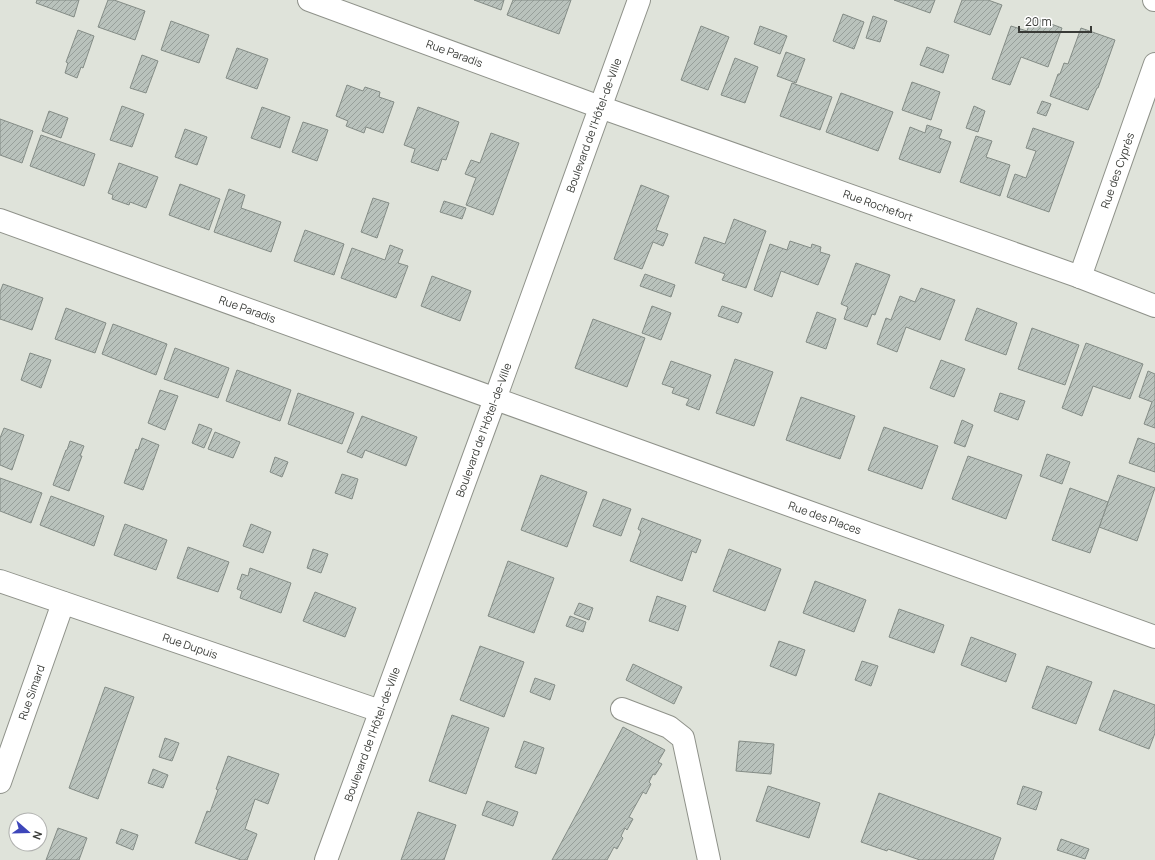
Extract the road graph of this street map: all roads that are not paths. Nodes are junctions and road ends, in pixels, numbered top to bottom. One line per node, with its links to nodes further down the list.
1 (309, 0): 4 (street, Rue Paradis)
2 (639, 0): 4 (street, Boulevard de l'Hôtel-de-Ville)
3 (1155, 64): 6 (street, Rue des Cyprès)
4 (600, 107): 6 (street, Rue Rochefort); 8 (street, Boulevard de l'Hôtel-de-Ville)
5 (0, 220): 8 (street, Rue Paradis)
6 (1080, 277): 7 (street, Rue Rochefort)
7 (1155, 306)
8 (495, 399): 11 (street, Rue des Places); 13 (street, Boulevard de l'Hôtel-de-Ville)
9 (0, 581): 10 (street, Rue Dupuis)
10 (63, 603): 13 (street, Rue Dupuis); 14 (street, Rue Simard)
11 (1155, 637)
12 (622, 709): 16 (street)
13 (380, 711): 15 (street, Boulevard de l'Hôtel-de-Ville)
14 (0, 782)
15 (326, 860)
16 (709, 860)

